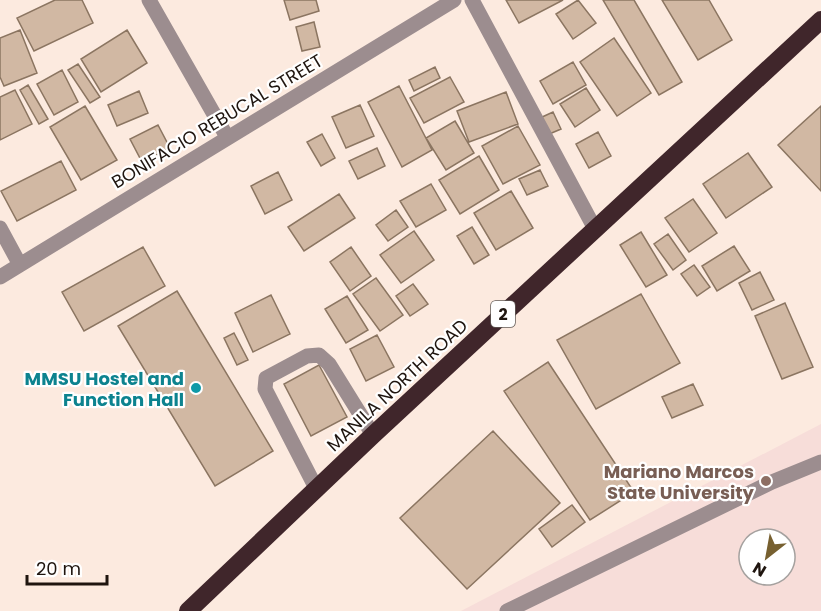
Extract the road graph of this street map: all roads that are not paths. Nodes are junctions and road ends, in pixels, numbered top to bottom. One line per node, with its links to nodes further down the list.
1 (149, 0): 5 (street)
2 (454, 0): 5 (street, BONIFACIO REBUCAL STREET)
3 (472, 0): 7 (street)
4 (821, 20): 7 (highway, MANILA NORTH ROAD / 2)
5 (227, 137): 8 (street, BONIFACIO REBUCAL STREET)
6 (0, 228): 8 (street)
7 (595, 229): 10 (highway, MANILA NORTH ROAD / 2)
8 (20, 265): 9 (street, BONIFACIO REBUCAL STREET)
9 (0, 277)
10 (373, 435): 12 (highway, MANILA NORTH ROAD / 2); 12 (street)
11 (821, 462): 14 (street)
12 (317, 490): 13 (highway, MANILA NORTH ROAD / 2)
13 (188, 611)
14 (507, 611)

